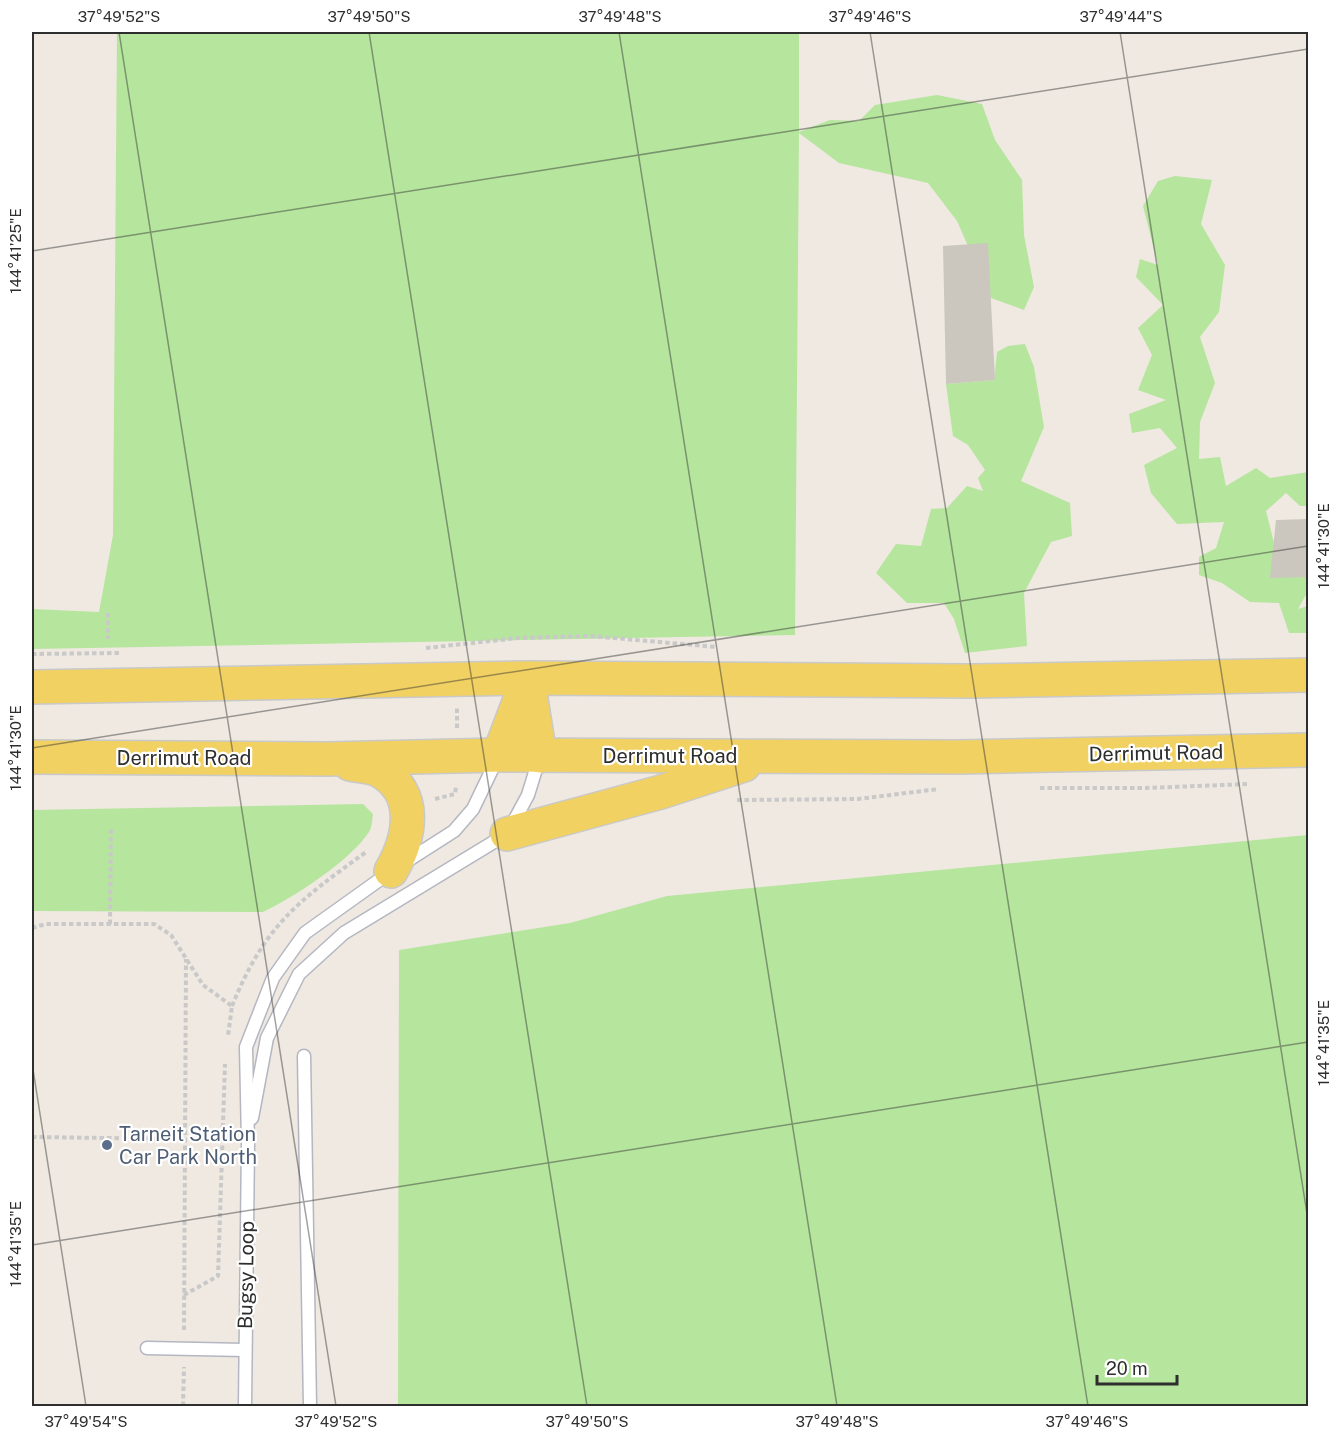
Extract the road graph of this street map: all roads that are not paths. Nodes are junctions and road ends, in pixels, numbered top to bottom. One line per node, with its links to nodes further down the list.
1 (1308, 675): 2 (main road)
2 (528, 678): 3 (main road); 5 (main road); 6 (main road)
3 (32, 687)
4 (1308, 750): 8 (main road, Derrimut Road)
5 (499, 755): 6 (main road, Derrimut Road); 9 (main road, Derrimut Road); 11 (lane)
6 (540, 756): 8 (main road, Derrimut Road); 10 (lane)
7 (32, 757): 9 (main road, Derrimut Road)
8 (771, 757): 10 (main road)
9 (327, 759): 11 (main road)
10 (507, 834): 13 (lane)
11 (381, 860): 13 (lane)
12 (304, 1056): 17 (lane)
13 (248, 1143): 15 (lane, Bugsy Loop)
14 (147, 1348): 15 (lane)
15 (245, 1350): 16 (lane, Bugsy Loop)
16 (245, 1407)
17 (310, 1407)

